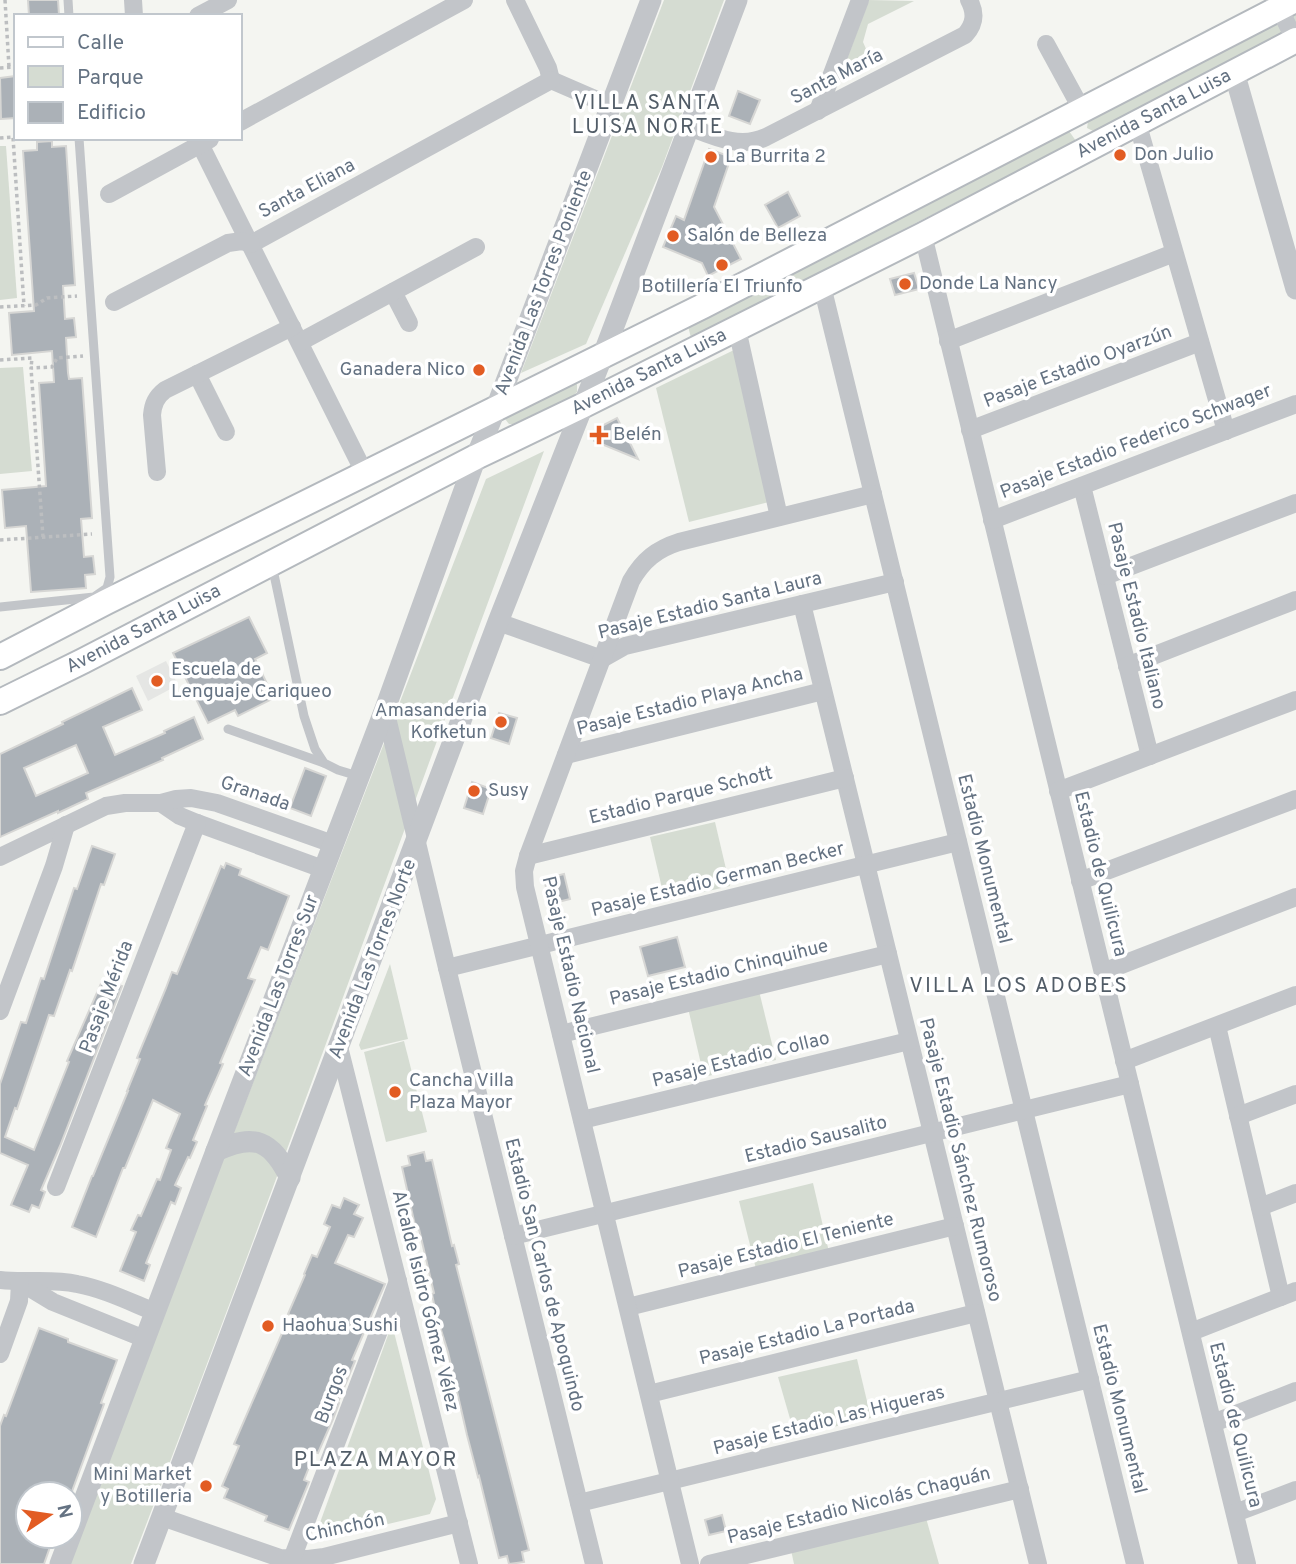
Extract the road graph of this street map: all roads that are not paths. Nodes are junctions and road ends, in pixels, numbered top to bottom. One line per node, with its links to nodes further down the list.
1 (228, 0): 9 (street)
2 (464, 0): 17 (street)
3 (651, 0): 14 (street, Avenida Las Torres Poniente)
4 (737, 0): 19 (street, Avenida Las Torres Norte)
5 (860, 0): 16 (street)
6 (969, 0): 16 (street, Santa María)
7 (520, 3): 13 (street)
8 (1283, 3): 10 (street); 15 (main road, Avenida Santa Luisa)
9 (202, 14)
10 (1295, 40): 12 (main road, Avenida Santa Luisa)
11 (1046, 44): 15 (street)
12 (1234, 72): 18 (main road, Avenida Santa Luisa); 28 (street)
13 (551, 80): 14 (street); 25 (street, Santa Eliana)
14 (611, 106): 41 (street, Avenida Las Torres Poniente)
15 (1088, 106): 20 (main road); 37 (main road, Avenida Santa Luisa)
16 (818, 111): 19 (street, Santa María)
17 (242, 121)
18 (1137, 122): 20 (main road, Avenida Santa Luisa); 27 (street)
19 (689, 127): 37 (street, Avenida Las Torres Norte)
20 (1112, 135): 24 (main road, Avenida Santa Luisa)
21 (79, 140): 58 (lane)
22 (205, 141): 23 (street); 25 (street)
23 (109, 194)
24 (923, 234): 29 (main road, Avenida Santa Luisa); 35 (street, Estadio de Quilicura)
25 (251, 244): 31 (street); 34 (street, Santa Eliana)
26 (476, 247): 30 (street)
27 (1174, 253): 35 (street); 36 (street)
28 (1295, 282)
29 (822, 286): 33 (main road, Avenida Santa Luisa); 49 (street, Estadio Monumental)
30 (393, 292): 32 (street); 34 (street)
31 (114, 302)
32 (409, 323)
33 (737, 329): 40 (main road, Avenida Santa Luisa); 51 (street)
34 (296, 334): 38 (street); 47 (street, Santa Eliana)
35 (948, 341): 42 (street, Estadio de Quilicura)
36 (1200, 342): 42 (street, Pasaje Estadio Oyarzún); 43 (street)
37 (603, 355): 40 (street, Avenida Las Torres Norte); 41 (main road, Avenida Santa Luisa)
38 (197, 374): 44 (street); 46 (street)
39 (1296, 404): 43 (street, Pasaje Estadio Federico Schwager)
40 (582, 406): 45 (main road, Avenida Santa Luisa); 59 (street, Avenida Las Torres Norte)
41 (496, 408): 45 (street, Avenida Las Torres Sur); 47 (main road, Avenida Santa Luisa)
42 (970, 430): 52 (street, Estadio de Quilicura)
43 (1226, 431): 48 (street, Pasaje Estadio Federico Schwager)
44 (226, 432)
45 (476, 457): 53 (main road, Avenida Santa Luisa); 68 (street, Avenida Las Torres Sur)
46 (157, 472)
47 (365, 474): 60 (main road, Avenida Santa Luisa)
48 (1082, 486): 52 (street, Pasaje Estadio Federico Schwager); 54 (street, Pasaje Estadio Italiano)
49 (873, 494): 51 (street, Pasaje Estadio Nacional); 55 (street, Estadio Monumental)
50 (1296, 503): 54 (street)
51 (779, 517): 62 (street, Pasaje Estadio Nacional)
52 (992, 520): 75 (street, Estadio de Quilicura)
53 (272, 563): 63 (main road, Avenida Santa Luisa); 72 (lane)
54 (1105, 576): 64 (street, Pasaje Estadio Italiano)
55 (895, 582): 57 (street, Pasaje Estadio Santa Laura); 80 (street, Estadio Monumental)
56 (1296, 600): 64 (street)
57 (802, 604): 62 (street, Pasaje Estadio Santa Laura); 65 (street, Pasaje Estadio Sánchez Rumoroso)
58 (0, 607)
59 (498, 622): 62 (street, Pasaje Estadio Santa Laura); 81 (street, Avenida Las Torres Norte)
60 (64, 624): 61 (main road, Avenida Santa Luisa); 63 (main road)
61 (0, 657)
62 (602, 659): 70 (street, Pasaje Estadio Nacional)
63 (83, 661): 67 (main road, Avenida Santa Luisa)
64 (1128, 666): 71 (street, Pasaje Estadio Italiano)
65 (823, 691): 70 (street, Pasaje Estadio Playa Ancha); 74 (street, Pasaje Estadio Sánchez Rumoroso)
66 (1296, 700): 71 (street)
67 (0, 702)
68 (385, 709): 73 (street, Avenida Las Torres Sur); 81 (street, Estadio San Carlos de Apoquindo)
69 (229, 729): 72 (lane)
70 (566, 755): 83 (street, Pasaje Estadio Nacional)
71 (1150, 756): 75 (street)
72 (324, 763): 73 (lane)
73 (359, 776): 82 (street, Avenida Las Torres Sur)
74 (845, 778): 83 (street, Estadio Parque Schott); 85 (street, Pasaje Estadio Sánchez Rumoroso)
75 (1058, 791): 87 (street, Estadio de Quilicura)
76 (1296, 799): 87 (street)
77 (161, 803): 78 (street); 79 (street, Granada); 82 (street, Granada)
78 (197, 823): 86 (street); 108 (street, Pasaje Mérida)
79 (66, 825): 84 (street, Granada); 94 (street)
80 (958, 842): 85 (street, Pasaje Estadio German Becker); 102 (street, Estadio Monumental)
81 (416, 843): 91 (street, Estadio San Carlos de Apoquindo); 98 (street, Avenida Las Torres Norte)
82 (333, 844): 86 (street, Avenida Las Torres Sur)
83 (528, 856): 89 (street, Pasaje Estadio Nacional)
84 (0, 857)
85 (866, 865): 89 (street, Pasaje Estadio German Becker); 90 (street, Pasaje Estadio Sánchez Rumoroso)
86 (324, 869): 106 (street, Avenida Las Torres Sur)
87 (1080, 881): 92 (street, Estadio de Quilicura)
88 (1296, 897): 92 (street)
89 (539, 945): 91 (street, Pasaje Estadio German Becker); 96 (street, Pasaje Estadio Nacional)
90 (888, 954): 96 (street, Pasaje Estadio Chinquihue); 97 (street, Pasaje Estadio Sánchez Rumoroso)
91 (447, 968): 113 (street, Estadio San Carlos de Apoquindo)
92 (1103, 972): 99 (street, Estadio de Quilicura)
93 (1296, 995): 95 (street)
94 (1, 1006)
95 (1217, 1026): 99 (street); 103 (street)
96 (561, 1034): 104 (street, Pasaje Estadio Nacional)
97 (909, 1041): 104 (street, Pasaje Estadio Collao); 105 (street, Pasaje Estadio Sánchez Rumoroso)
98 (340, 1047): 107 (street, Avenida Las Torres Norte); 115 (street, Alcalde Isidro Gómez Vélez)
99 (1124, 1061): 100 (street, Estadio de Quilicura)
100 (1130, 1084): 102 (street, Estadio Sausalito); 123 (street, Estadio de Quilicura)
101 (1296, 1094): 103 (street)
102 (1024, 1110): 105 (street, Estadio Sausalito); 126 (street, Estadio Monumental)
103 (1238, 1116): 110 (street)
104 (582, 1120): 111 (street, Pasaje Estadio Nacional)
105 (932, 1133): 111 (street, Estadio Sausalito); 112 (street, Pasaje Estadio Sánchez Rumoroso)
106 (216, 1151): 107 (street); 121 (street, Avenida Las Torres Sur)
107 (290, 1178): 136 (street, Avenida Las Torres Norte)
108 (56, 1187)
109 (1296, 1193): 110 (street)
110 (1260, 1207): 118 (street)
111 (605, 1214): 113 (street, Estadio Sausalito); 120 (street, Pasaje Estadio Nacional)
112 (955, 1226): 120 (street, Pasaje Estadio El Teniente); 122 (street, Pasaje Estadio Sánchez Rumoroso)
113 (513, 1236): 134 (street, Estadio San Carlos de Apoquindo)
114 (0, 1280): 116 (street)
115 (398, 1281): 137 (street, Alcalde Isidro Gómez Vélez); 139 (street, Burgos)
116 (20, 1282): 117 (street); 119 (street); 125 (street)
117 (77, 1284): 119 (street); 121 (street)
118 (1289, 1294): 123 (street)
119 (65, 1307): 124 (street)
120 (628, 1307): 128 (street, Pasaje Estadio Nacional)
121 (155, 1312): 124 (street, Avenida Las Torres Sur)
122 (976, 1313): 128 (street, Pasaje Estadio La Portada); 129 (street, Pasaje Estadio Sánchez Rumoroso)
123 (1191, 1332): 130 (street, Estadio de Quilicura)
124 (145, 1339): 140 (street, Avenida Las Torres Sur)
125 (0, 1353)
126 (1090, 1379): 129 (street, Pasaje Estadio Las Higueras); 147 (street, Estadio Monumental)
127 (1296, 1391): 130 (street)
128 (649, 1394): 131 (street, Pasaje Estadio Nacional)
129 (998, 1401): 131 (street, Pasaje Estadio Las Higueras); 132 (street, Pasaje Estadio Sánchez Rumoroso)
130 (1213, 1423): 135 (street, Estadio de Quilicura)
131 (670, 1481): 134 (street, Pasaje Estadio Las Higueras); 144 (street, Pasaje Estadio Nacional)
132 (1020, 1489): 138 (street, Pasaje Estadio Nicolás Chaguán); 146 (street, Pasaje Estadio Sánchez Rumoroso)
133 (1296, 1489): 135 (street)
134 (579, 1503): 143 (street, Estadio San Carlos de Apoquindo)
135 (1235, 1513): 148 (street, Estadio de Quilicura)
136 (162, 1517): 139 (street, Chinchón); 141 (street, Avenida Las Torres Norte)
137 (459, 1523): 139 (street, Chinchón); 142 (street, Alcalde Isidro Gómez Vélez)
138 (781, 1556): 145 (street, Pasaje Estadio Nicolás Chaguán)
139 (291, 1562)
140 (60, 1564)
141 (144, 1564)
142 (469, 1564)
143 (594, 1564)
144 (690, 1564)
145 (709, 1564)
146 (1038, 1564)
147 (1135, 1564)
148 (1247, 1564)

